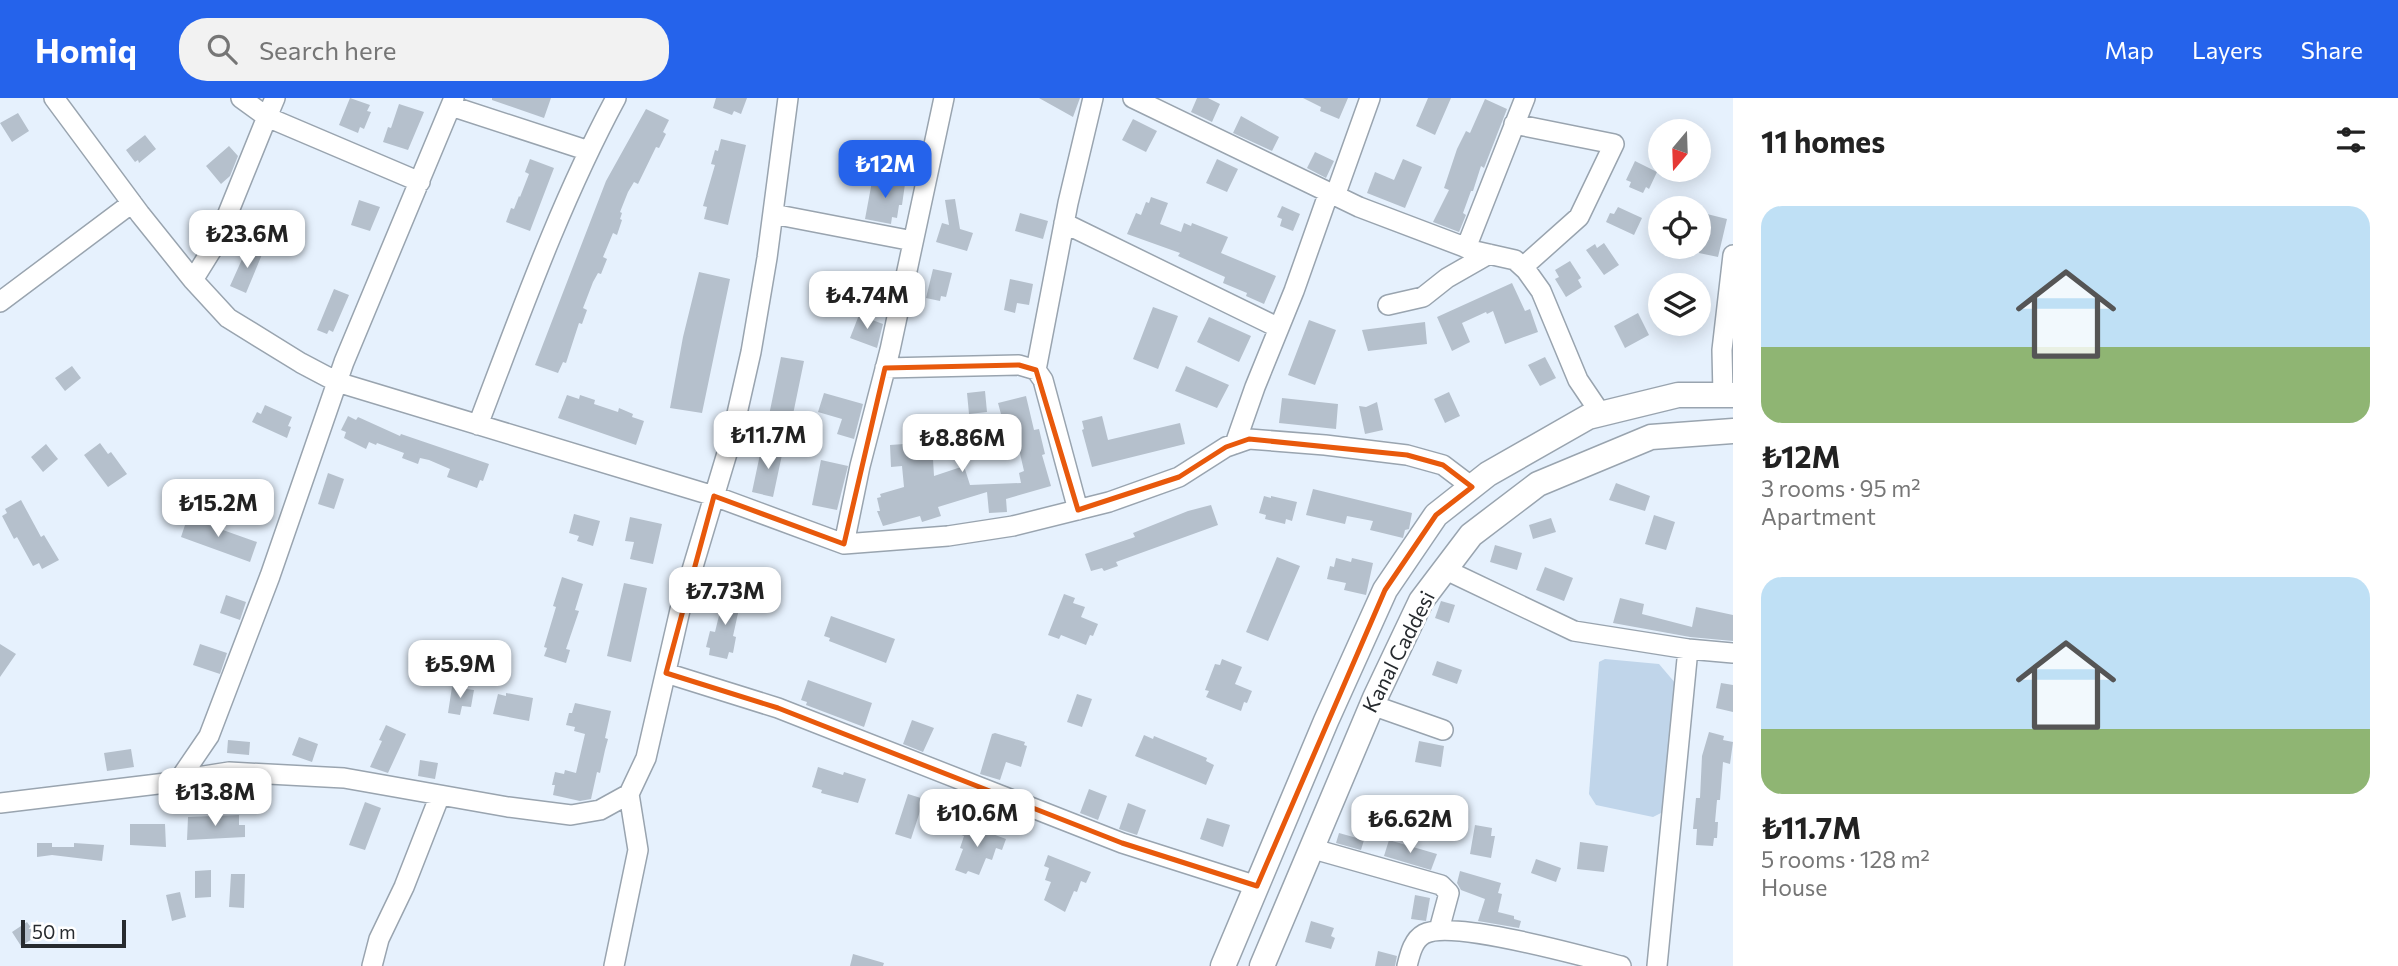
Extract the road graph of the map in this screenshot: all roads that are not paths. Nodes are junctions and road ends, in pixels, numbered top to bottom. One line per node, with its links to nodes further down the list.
1 (54, 98): 17 (street)
2 (242, 98): 12 (street)
3 (275, 98): 12 (street)
4 (616, 98): 14 (street)
5 (788, 98): 18 (street)
6 (944, 98): 20 (street)
7 (1093, 98): 19 (street)
8 (1133, 98): 16 (street)
9 (1370, 98): 16 (street)
10 (1525, 98): 13 (street)
11 (453, 102): 14 (street); 15 (street)
12 (267, 117): 15 (street); 25 (street)
13 (1514, 124): 21 (street); 24 (street)
14 (589, 151): 34 (street)
15 (420, 182): 31 (street)
16 (1332, 194): 21 (street); 28 (street)
17 (132, 203): 25 (street); 26 (street)
18 (773, 214): 20 (street); 38 (street)
19 (1064, 223): 28 (street); 30 (street)
20 (914, 241): 29 (street)
21 (1466, 248): 22 (street)
22 (1489, 254): 24 (street); 27 (street)
23 (1733, 255): 32 (street)
24 (1523, 267): 33 (street)
25 (193, 280): 31 (street)
26 (0, 302)
27 (1388, 304)
28 (1279, 328): 36 (street)
29 (885, 368): 30 (street); 40 (street)
30 (1035, 370): 39 (street)
31 (337, 382): 34 (street); 47 (street)
32 (1728, 395): 33 (main road)
33 (1601, 414): 37 (main road)
34 (478, 425): 38 (street)
35 (1733, 431): 41 (main road, Kanal Caddesi)
36 (1234, 444): 37 (street); 39 (street)
37 (1472, 487): 52 (main road)
38 (714, 496): 40 (street); 44 (street)
39 (1078, 510): 40 (street)
40 (844, 544)
41 (1444, 569): 42 (street); 45 (main road, Kanal Caddesi)
42 (1688, 649): 43 (street); 60 (street)
43 (1733, 653)
44 (666, 673): 49 (street); 52 (street)
45 (1372, 705): 46 (street); 51 (main road, Kanal Caddesi)
46 (1443, 730)
47 (179, 780): 48 (street); 50 (street)
48 (440, 794): 49 (street); 54 (street)
49 (629, 794): 55 (street)
50 (0, 803)
51 (1310, 848): 53 (street); 57 (main road, Kanal Caddesi)
52 (1256, 886): 56 (main road)
53 (1439, 930): 58 (street); 59 (street)
54 (372, 966)
55 (614, 966)
56 (1223, 966)
57 (1262, 966)
58 (1407, 966)
59 (1621, 966)
60 (1657, 966)

